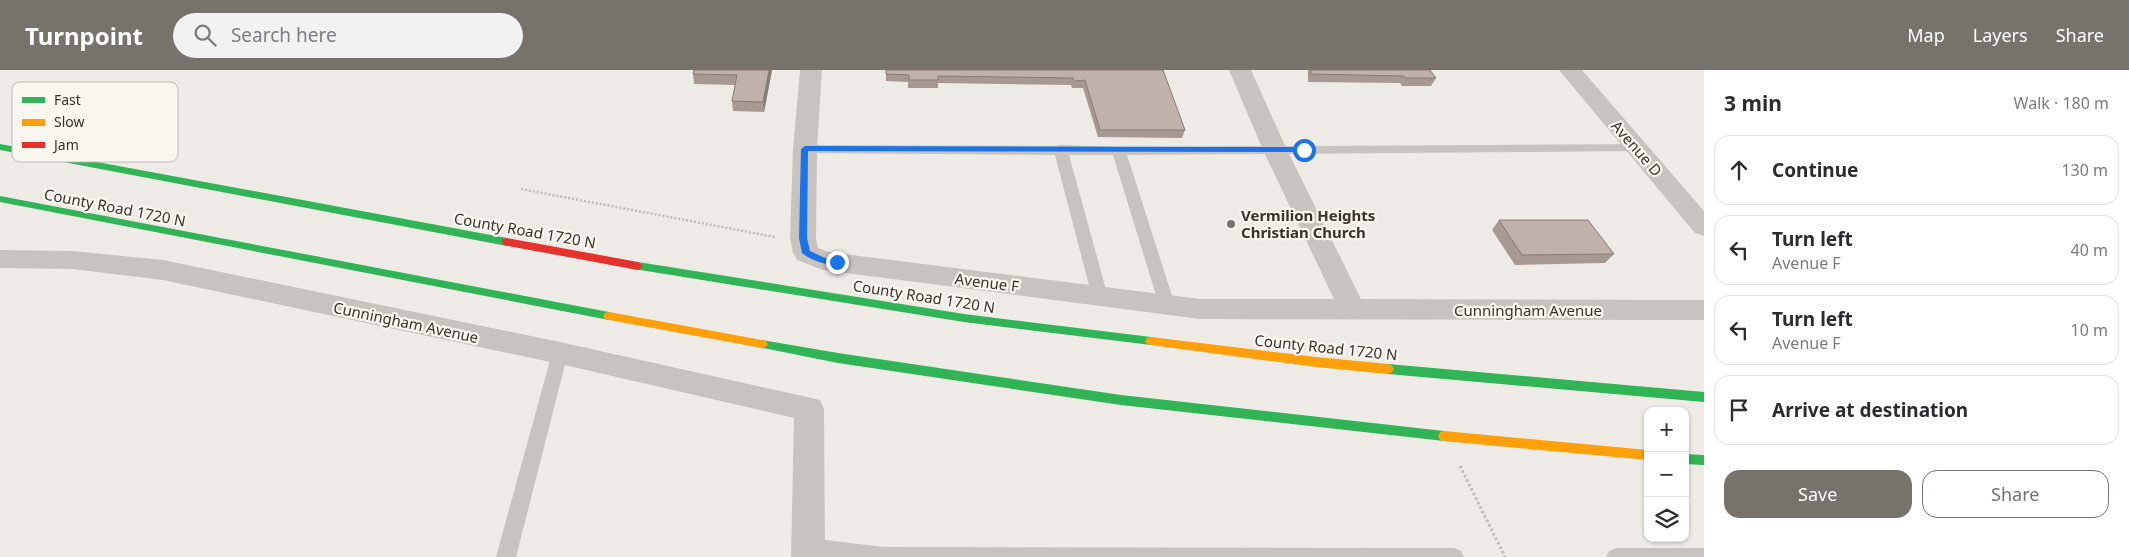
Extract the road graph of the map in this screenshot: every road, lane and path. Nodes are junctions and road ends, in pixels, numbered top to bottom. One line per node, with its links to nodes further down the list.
1 (811, 70): 5 (street, Avenue F)
2 (1240, 70): 7 (street)
3 (1570, 70): 4 (street, Avenue D)
4 (1638, 148): 7 (lane); 12 (street, Avenue D)
5 (805, 149): 6 (lane); 15 (street, Avenue F)
6 (1060, 149): 8 (lane); 15 (lane)
7 (1275, 150): 8 (lane); 17 (street)
8 (1119, 151): 16 (lane)
9 (80, 162): 20 (main road, County Road 1720 N)
10 (521, 189): 13 (path)
11 (0, 199): 21 (main road, County Road 1720 N)
12 (1704, 227)
13 (783, 239)
14 (0, 259): 19 (street, Cunningham Avenue)
15 (1100, 297): 16 (street, Avenue F)
16 (1167, 305): 17 (street, Avenue F)
17 (1353, 310): 18 (street, Cunningham Avenue)
18 (1704, 310)
19 (560, 353): 25 (street, Cunningham Avenue); 26 (lane)
20 (1704, 397)
21 (1644, 456)
22 (1689, 459): 23 (main road)
23 (1704, 460)
24 (1459, 465): 28 (path)
25 (808, 552): 27 (lane)
26 (506, 557)
27 (1454, 557)
28 (1505, 557)
29 (1616, 557): 30 (lane)
30 (1704, 557)

